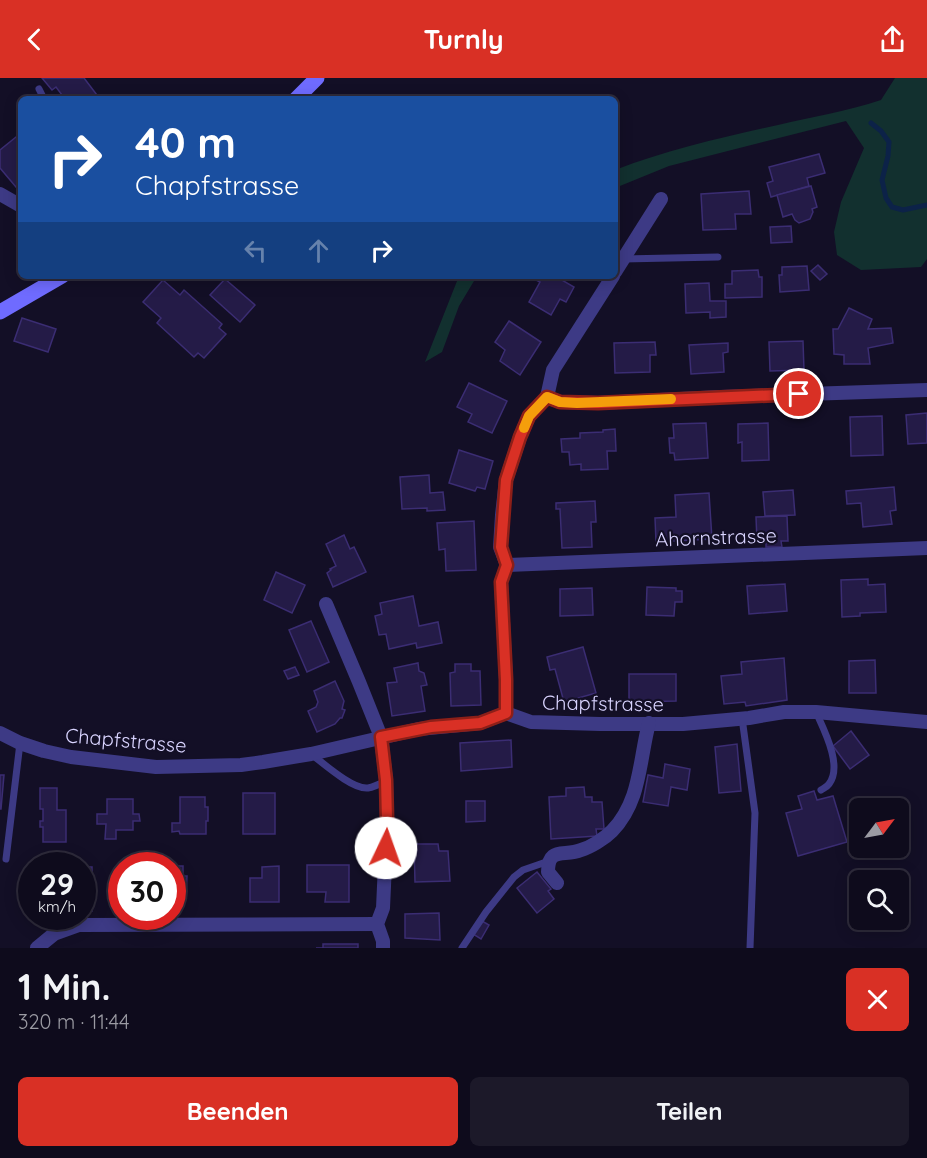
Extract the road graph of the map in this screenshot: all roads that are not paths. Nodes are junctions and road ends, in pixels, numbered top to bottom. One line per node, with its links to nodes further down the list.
1 (317, 78): 4 (street)
2 (39, 89): 3 (lane)
3 (42, 96)
4 (299, 96)
5 (0, 195): 7 (street)
6 (661, 199): 9 (street)
7 (18, 204)
8 (718, 256): 9 (lane)
9 (623, 259): 10 (street)
10 (618, 267)
11 (57, 279): 13 (street)
12 (611, 279): 15 (street)
13 (0, 312)
14 (927, 390): 15 (street)
15 (547, 397): 17 (street)
16 (927, 548): 17 (street, Ahornstrasse)
17 (507, 565): 20 (street)
18 (326, 604): 25 (street)
19 (816, 712): 21 (street, Chapfstrasse); 22 (street, Chapfstrasse); 29 (lane)
20 (506, 713): 23 (street, Chapfstrasse); 25 (street, Chapfstrasse)
21 (742, 718): 23 (street, Chapfstrasse); 37 (lane)
22 (927, 722)
23 (649, 723): 31 (street)
24 (0, 733): 26 (street, Chapfstrasse)
25 (381, 737): 27 (street, Chapfstrasse); 28 (street)
26 (20, 743): 27 (street, Chapfstrasse); 30 (lane)
27 (311, 754): 28 (lane)
28 (386, 780): 33 (street)
29 (821, 790)
30 (6, 859)
31 (549, 861): 32 (street); 36 (lane)
32 (557, 883)
33 (377, 924): 34 (street); 35 (street)
34 (37, 948)
35 (383, 948)
36 (462, 948)
37 (750, 948)

